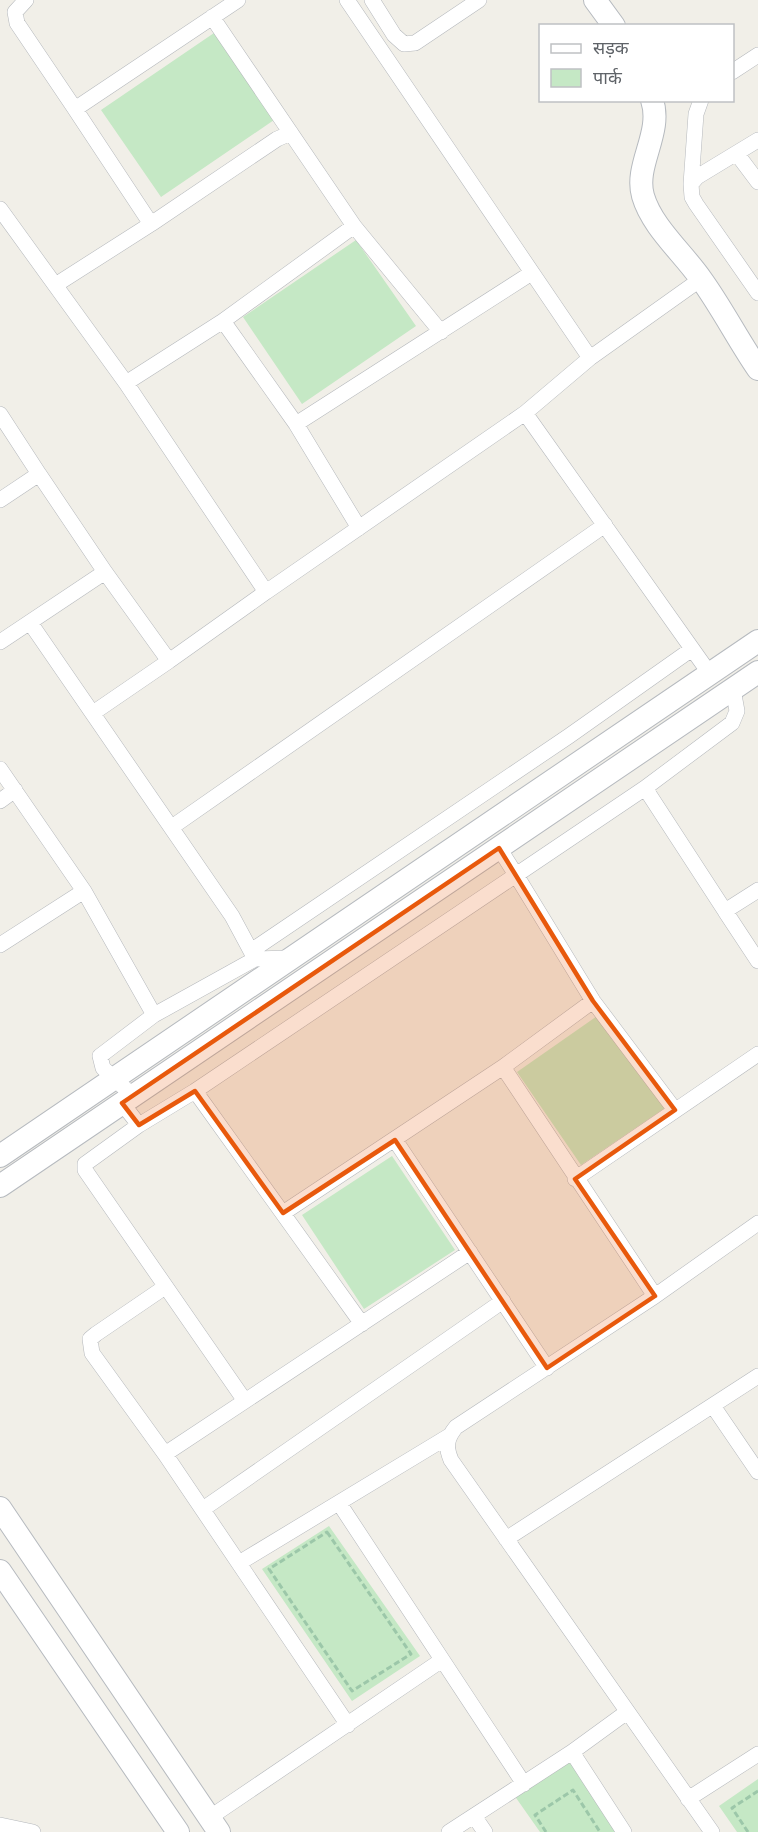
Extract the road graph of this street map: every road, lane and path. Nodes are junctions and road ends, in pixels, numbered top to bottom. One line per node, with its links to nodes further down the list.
1 (26, 0): 13 (street)
2 (238, 0): 7 (street)
3 (347, 0): 22 (street)
4 (372, 0): 5 (street)
5 (479, 0)
6 (595, 0): 8 (main road)
7 (212, 17): 13 (street); 14 (street)
8 (613, 24)
9 (758, 55): 10 (street)
10 (734, 71)
11 (653, 102): 23 (main road)
12 (700, 102): 18 (street)
13 (75, 109): 20 (street)
14 (291, 133): 20 (street); 21 (street)
15 (758, 140): 16 (street)
16 (737, 154): 17 (street); 18 (street)
17 (758, 182)
18 (691, 184): 25 (street)
19 (0, 209): 24 (street)
20 (151, 224): 24 (street)
21 (354, 226): 26 (street); 27 (street)
22 (530, 274): 27 (street); 28 (street)
23 (701, 279): 28 (street); 29 (main road)
24 (57, 284): 30 (street)
25 (758, 293)
26 (223, 321): 30 (street); 33 (street)
27 (441, 332): 33 (street)
28 (590, 358): 31 (street)
29 (757, 366)
30 (126, 382): 39 (street)
31 (525, 413): 36 (street); 37 (street)
32 (0, 414): 34 (street)
33 (296, 424): 37 (street)
34 (39, 474): 35 (street); 38 (street)
35 (0, 500)
36 (605, 525): 43 (street); 53 (street)
37 (359, 528): 39 (street)
38 (105, 572): 40 (street); 44 (street)
39 (266, 592): 44 (street)
40 (31, 624): 42 (street); 48 (street)
41 (758, 641): 46 (main road)
42 (0, 642)
43 (692, 649): 46 (street); 60 (street)
44 (169, 661): 48 (street)
45 (758, 672): 47 (main road)
46 (710, 674): 61 (main road)
47 (733, 689): 50 (street); 54 (main road)
48 (93, 713): 53 (street)
49 (0, 769): 51 (street)
50 (645, 788): 55 (street); 58 (street)
51 (15, 790): 52 (street); 57 (street)
52 (0, 801)
53 (172, 827): 60 (street)
54 (499, 848): 55 (street); 69 (main road)
55 (516, 875): 63 (street); 68 (street)
56 (758, 890): 58 (street)
57 (84, 891): 59 (street); 64 (street)
58 (725, 911): 62 (street)
59 (0, 945)
60 (253, 955): 61 (street); 64 (street)
61 (290, 958): 67 (main road)
62 (758, 961)
63 (593, 1001): 66 (street); 70 (street)
64 (154, 1015): 67 (street)
65 (758, 1054): 70 (street)
66 (503, 1067): 72 (street); 74 (street)
67 (113, 1078): 69 (street); 73 (main road)
68 (195, 1091): 71 (street); 76 (street)
69 (128, 1100): 71 (street); 75 (main road)
70 (675, 1110): 74 (street)
71 (139, 1125): 79 (street)
72 (395, 1140): 76 (street); 78 (street)
73 (0, 1156)
74 (575, 1179): 80 (street)
75 (0, 1186)
76 (283, 1213): 82 (street)
77 (758, 1223): 80 (street)
78 (470, 1252): 81 (street); 82 (street)
79 (165, 1287): 85 (street); 88 (street)
80 (655, 1296): 83 (street)
81 (502, 1301): 83 (street); 92 (street)
82 (362, 1323): 85 (street)
83 (547, 1368): 87 (street)
84 (758, 1376): 86 (street)
85 (245, 1401): 88 (street)
86 (713, 1406): 89 (street); 93 (street)
87 (449, 1436): 90 (street); 93 (street)
88 (165, 1454): 92 (street)
89 (758, 1472)
90 (339, 1503): 94 (street); 96 (street)
91 (0, 1508): 107 (main road)
92 (203, 1509): 94 (street)
93 (506, 1539): 98 (street)
94 (238, 1563): 99 (street)
95 (0, 1570): 109 (main road)
96 (442, 1660): 99 (street); 102 (street)
97 (352, 1691): 97 (path)
98 (627, 1712): 100 (street); 104 (street)
99 (348, 1725): 107 (street)
100 (572, 1752): 102 (street); 114 (street)
101 (758, 1754): 104 (street)
102 (524, 1784): 105 (street)
103 (758, 1791): 116 (path)
104 (688, 1799): 115 (street)
105 (474, 1816): 110 (street); 111 (street)
106 (0, 1825): 108 (street)
107 (214, 1825)
108 (33, 1832)
109 (178, 1832)
110 (449, 1832)
111 (485, 1832)
112 (546, 1832): 113 (path)
113 (600, 1832)
114 (624, 1832)
115 (712, 1832)
116 (748, 1832)

